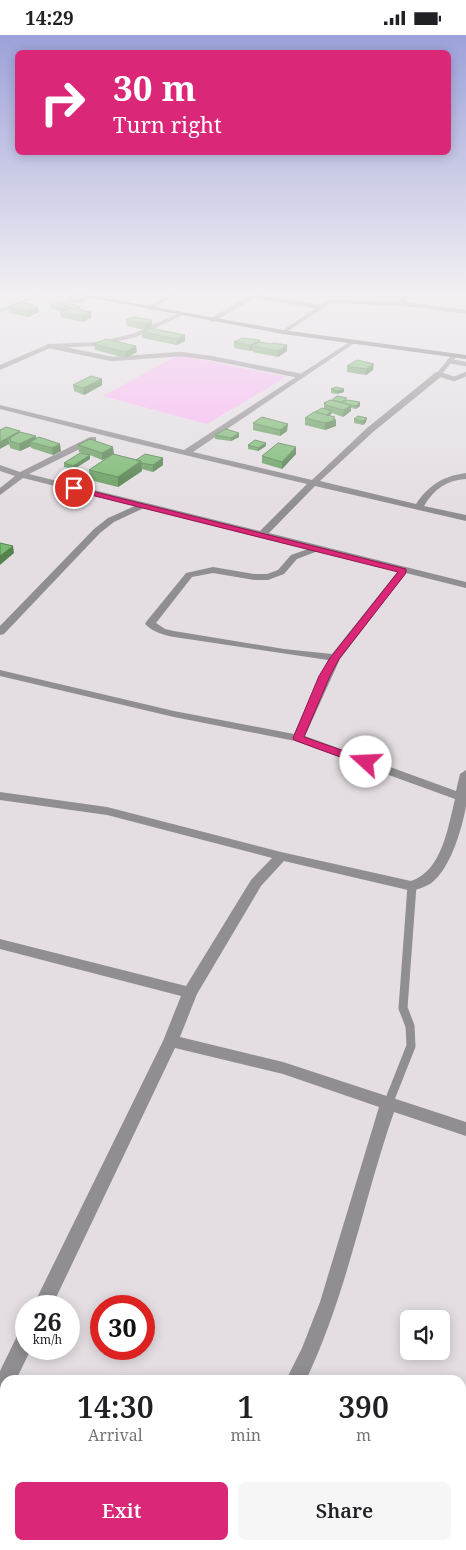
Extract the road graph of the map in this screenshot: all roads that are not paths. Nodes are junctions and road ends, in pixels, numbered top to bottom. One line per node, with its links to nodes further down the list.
1 (239, 364): 6 (lane)
2 (320, 364): 6 (street)
3 (448, 364): 4 (lane)
4 (439, 373): 5 (lane); 15 (street)
5 (466, 374)
6 (301, 376): 9 (street)
7 (0, 407): 8 (street)
8 (102, 433): 10 (street); 13 (street)
9 (201, 443): 10 (street); 11 (street)
10 (187, 452): 11 (street)
11 (216, 459): 15 (street)
12 (0, 467): 13 (street)
13 (21, 475): 16 (street); 17 (street)
14 (466, 476): 18 (street)
15 (313, 482): 18 (street); 20 (street)
16 (0, 492)
17 (144, 505): 20 (street); 24 (street)
18 (418, 508): 19 (street)
19 (466, 518)
20 (263, 534): 21 (street)
21 (317, 549): 22 (street); 25 (street)
22 (403, 571): 23 (street); 25 (street)
23 (466, 585)
24 (0, 632)
25 (335, 658): 27 (street)
26 (0, 673): 27 (street)
27 (298, 738): 30 (street)
28 (466, 774): 30 (street)
29 (0, 795): 31 (street)
30 (464, 798): 32 (street)
31 (281, 856): 32 (street); 34 (street)
32 (412, 886): 36 (lane)
33 (0, 944): 34 (street)
34 (190, 993): 35 (street)
35 (171, 1041): 36 (street); 38 (street)
36 (388, 1104): 37 (street); 41 (street)
37 (466, 1129)
38 (47, 1295)
39 (16, 1360): 40 (street)
40 (9, 1375)
41 (298, 1375)

